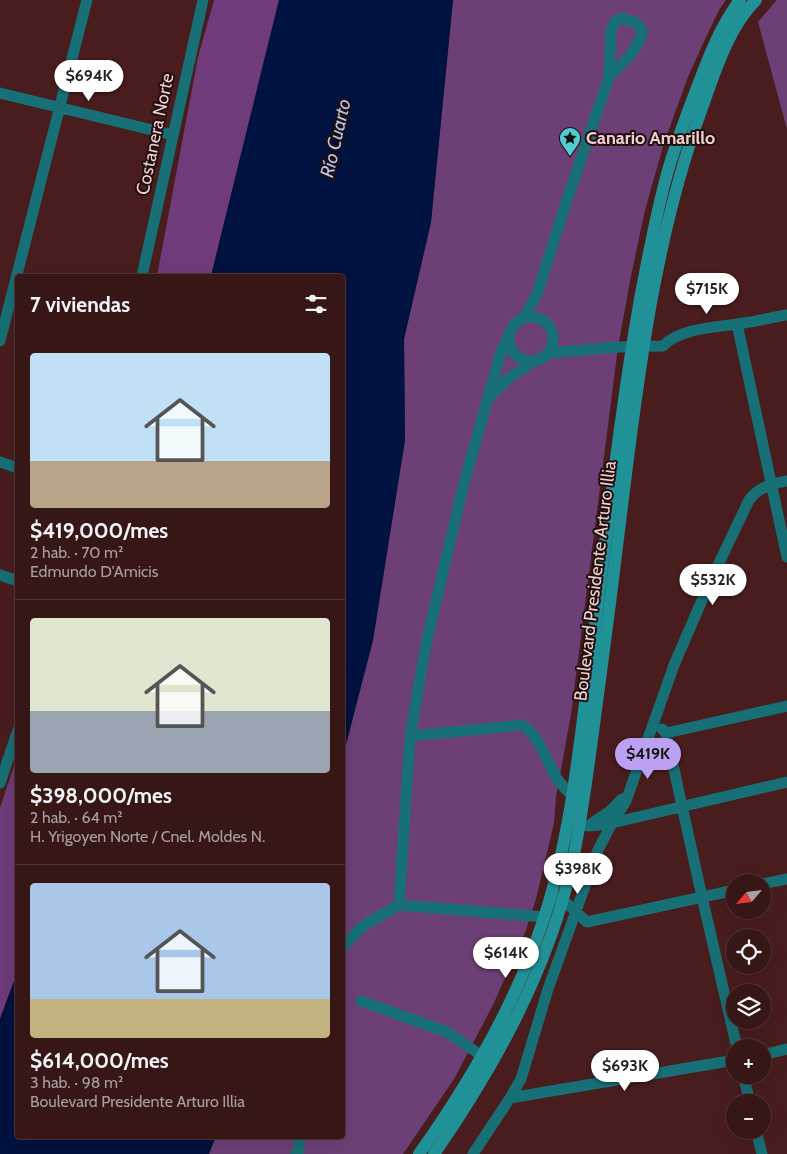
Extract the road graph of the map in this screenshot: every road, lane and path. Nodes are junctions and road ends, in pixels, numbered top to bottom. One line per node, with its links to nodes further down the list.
1 (87, 0): 7 (street)
2 (202, 0): 8 (street, Costanera Norte)
3 (740, 0): 18 (main road, Boulevard Presidente Arturo Illia)
4 (756, 0): 18 (main road, Boulevard Presidente Arturo Illia)
5 (610, 77): 5 (street); 13 (street)
6 (0, 93): 7 (street)
7 (59, 108): 8 (street); 9 (street)
8 (173, 136): 10 (street, Costanera Norte)
9 (17, 274)
10 (142, 274)
11 (15, 281): 16 (street)
12 (787, 315): 14 (street)
13 (529, 318): 15 (street); 17 (street)
14 (737, 324): 18 (street); 26 (street)
15 (551, 332): 19 (street); 20 (street)
16 (1, 336)
17 (509, 336): 21 (street); 22 (street)
18 (637, 347): 19 (street); 38 (main road, Boulevard Presidente Arturo Illia)
19 (569, 352): 20 (street)
20 (548, 353): 21 (street)
21 (534, 361): 22 (street)
22 (488, 398): 33 (street)
23 (0, 462): 24 (street)
24 (15, 467)
25 (787, 480): 26 (street)
26 (771, 484): 27 (street); 31 (street)
27 (787, 557)
28 (0, 575): 29 (street)
29 (15, 580)
30 (787, 706): 32 (street)
31 (654, 724): 32 (street); 37 (street)
32 (666, 733): 39 (street)
33 (410, 736): 38 (street); 47 (street)
34 (15, 739): 36 (street)
35 (787, 782): 39 (street)
36 (0, 783)
37 (630, 791): 40 (street); 41 (street)
38 (578, 800): 41 (main road, Boulevard Presidente Arturo Illia); 45 (main road, Boulevard Presidente Arturo Illia)
39 (682, 805): 40 (street); 46 (street)
40 (612, 823): 41 (street); 48 (street)
41 (584, 825): 45 (main road, Boulevard Presidente Arturo Illia)
42 (787, 879): 43 (street)
43 (771, 882)
44 (726, 892): 46 (street)
45 (557, 897): 48 (street); 49 (main road, Boulevard Presidente Arturo Illia); 62 (main road, Boulevard Presidente Arturo Illia)
46 (702, 897): 48 (street); 52 (street)
47 (399, 905): 49 (street); 50 (street)
48 (577, 912): 57 (street)
49 (545, 917): 55 (main road, Boulevard Presidente Arturo Illia)
50 (345, 944)
51 (361, 1001): 55 (street)
52 (735, 1039)
53 (787, 1049): 54 (street)
54 (771, 1053)
55 (482, 1056): 61 (main road, Boulevard Presidente Arturo Illia)
56 (726, 1062): 57 (street)
57 (510, 1098): 63 (street)
58 (300, 1139): 60 (street)
59 (758, 1139): 64 (street)
60 (297, 1154)
61 (419, 1154)
62 (434, 1154)
63 (473, 1154)
64 (762, 1154)

